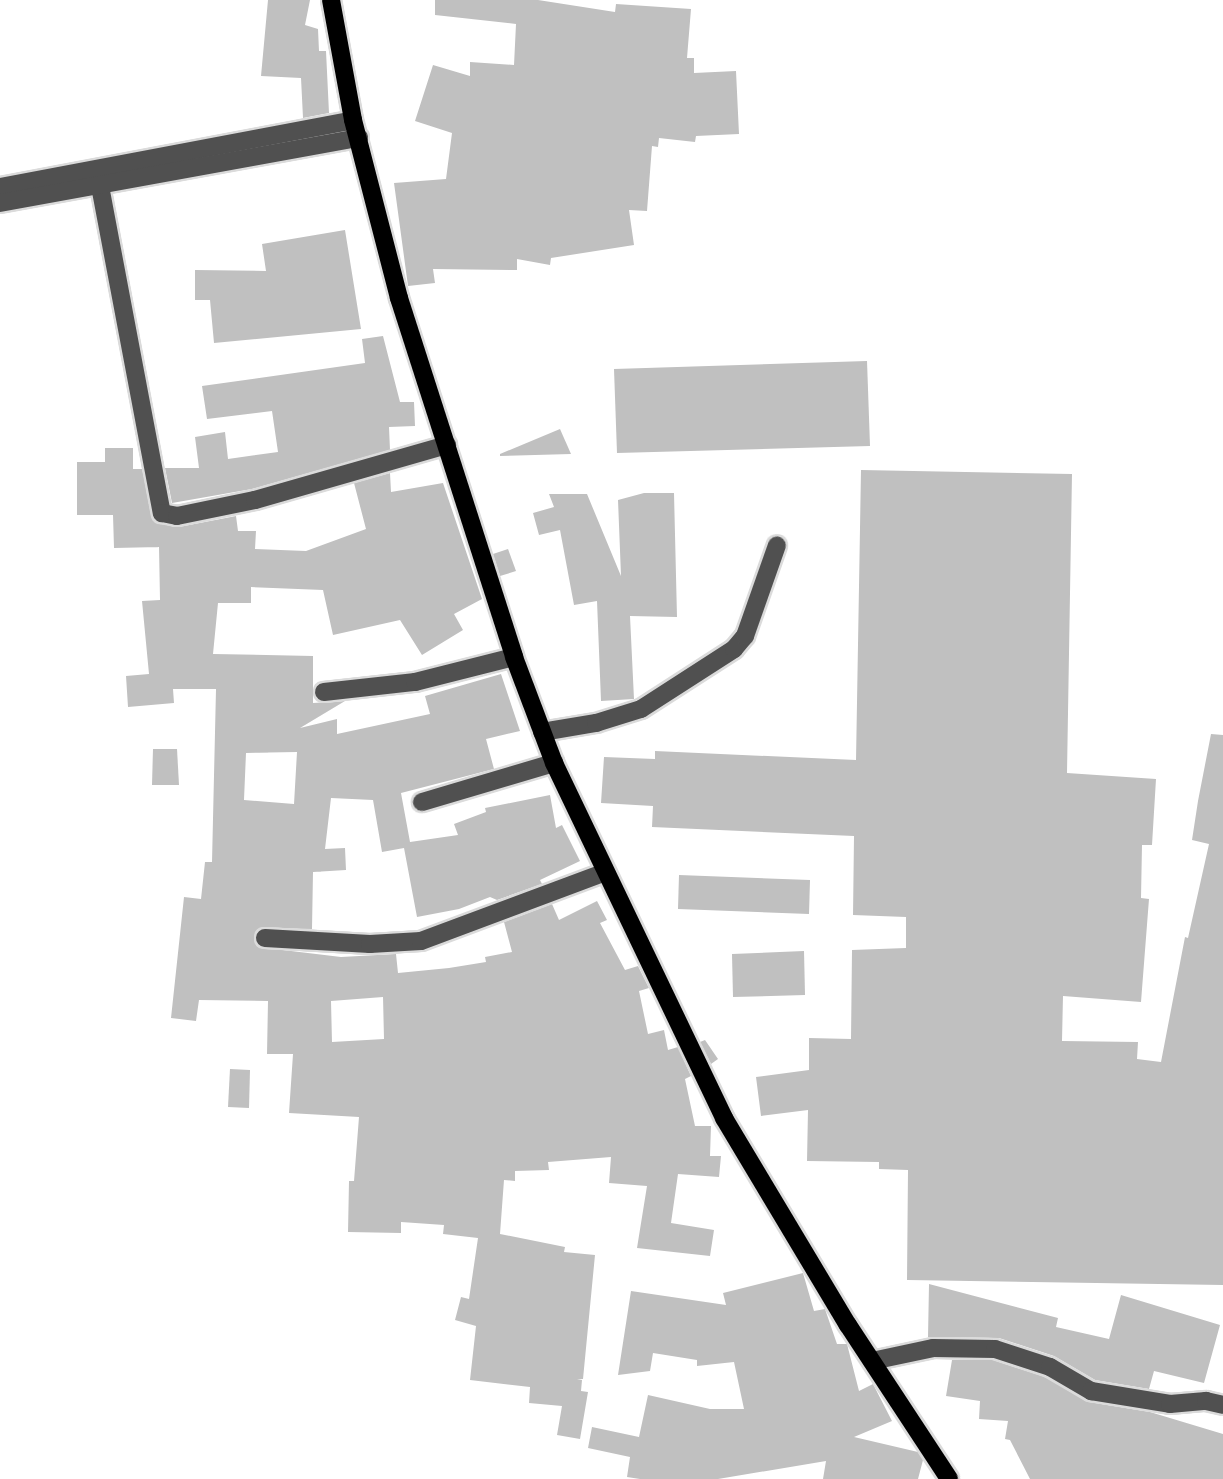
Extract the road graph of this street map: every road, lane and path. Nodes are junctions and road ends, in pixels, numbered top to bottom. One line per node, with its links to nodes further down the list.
1 (331, 0): 2 (main road)
2 (353, 120): 3 (main road); 5 (street)
3 (359, 138): 4 (street); 7 (main road)
4 (100, 186): 6 (street); 7 (street)
5 (0, 187)
6 (0, 203)
7 (447, 445): 9 (main road)
8 (777, 545): 11 (street)
9 (514, 657): 10 (street); 11 (main road)
10 (324, 692)
11 (542, 732): 12 (main road)
12 (554, 763): 13 (street); 14 (main road)
13 (422, 802)
14 (603, 873): 15 (street); 16 (main road)
15 (265, 938)
16 (872, 1361): 17 (street); 18 (main road)
17 (1223, 1405)
18 (949, 1479)

